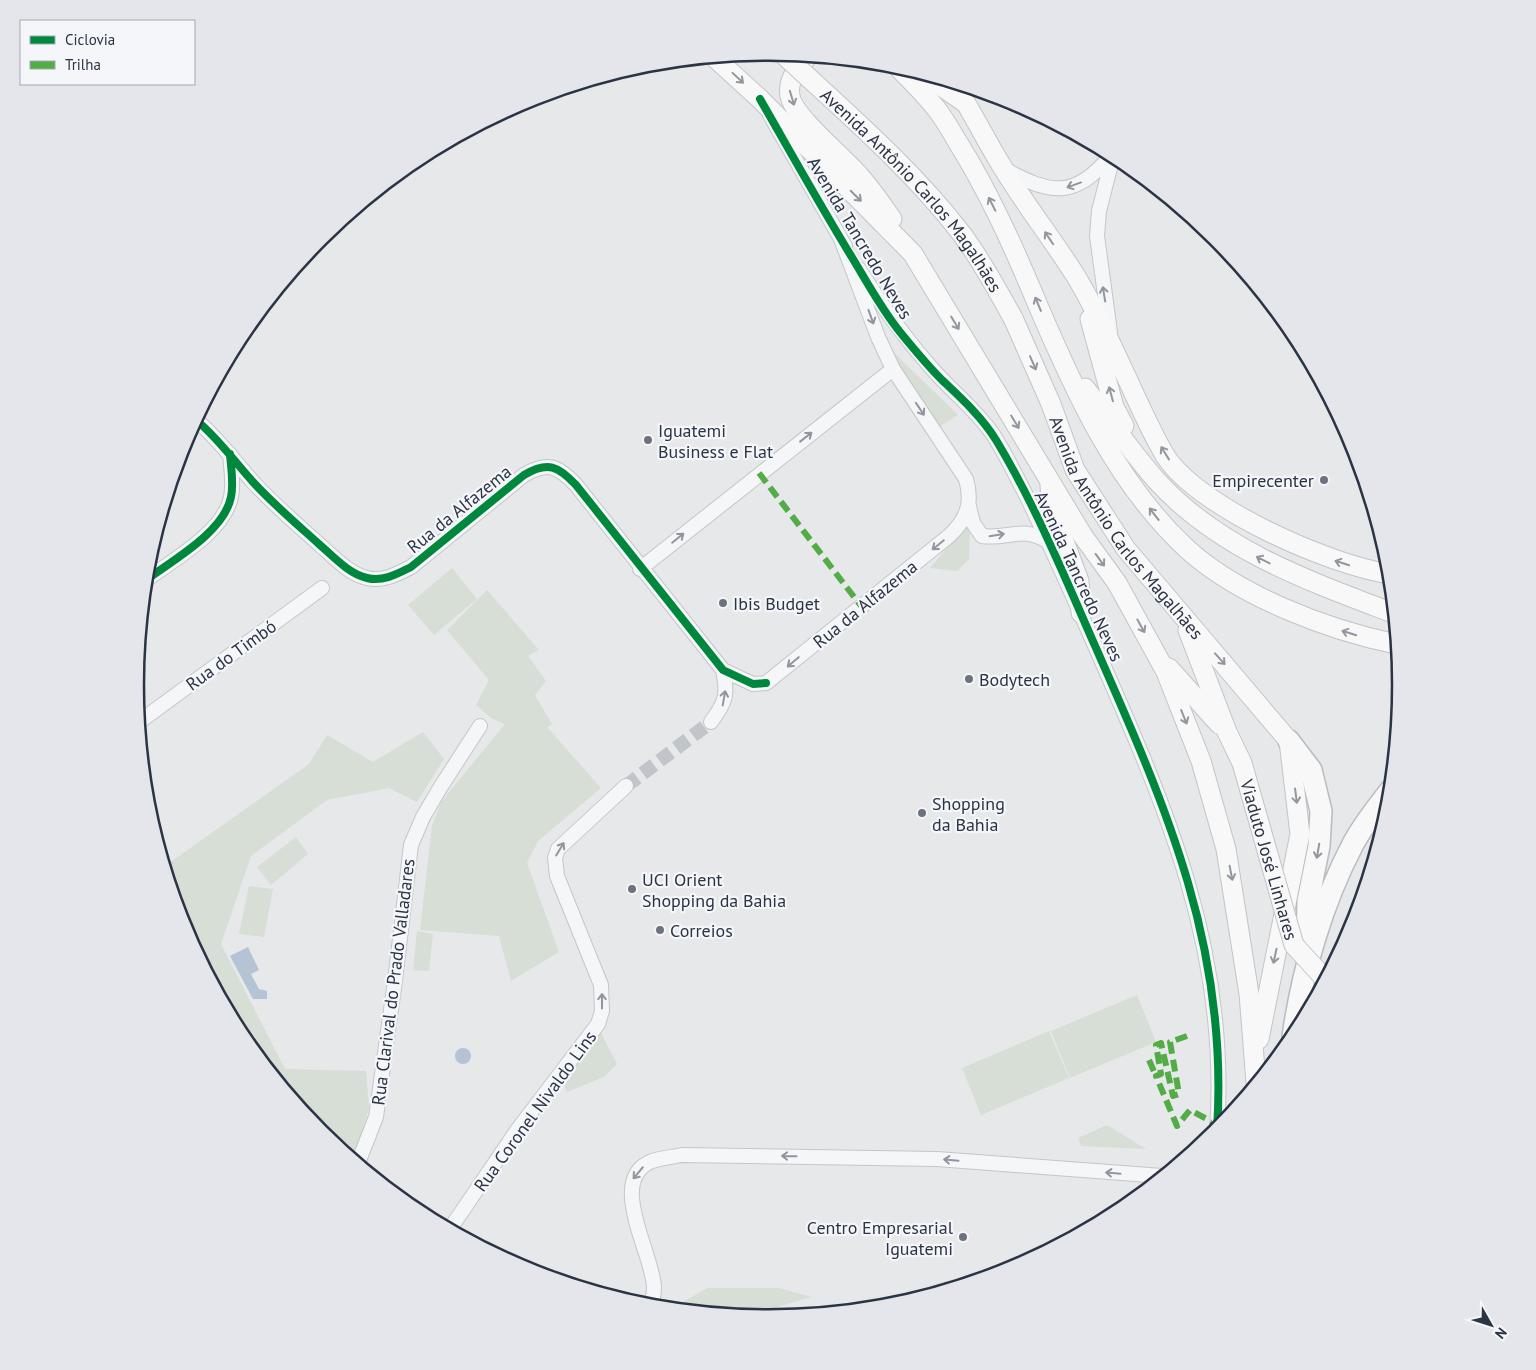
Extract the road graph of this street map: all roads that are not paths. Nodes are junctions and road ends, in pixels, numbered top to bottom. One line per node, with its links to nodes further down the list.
1 (792, 62): 30 (main road, Avenida Antônio Carlos Magalhães, one-way to 30, bridge)
2 (802, 63): 13 (main road, one-way to 13)
3 (721, 64): 7 (main road, one-way to 7)
4 (907, 77): 16 (main road, Avenida Antônio Carlos Magalhães, one-way to 4)
5 (942, 87): 8 (main road)
6 (959, 91): 8 (main road)
7 (760, 99): 12 (street, Avenida Tancredo Neves); 13 (main road, one-way to 13)
8 (967, 104): 11 (main road)
9 (1106, 161): 11 (street, one-way to 11)
10 (1110, 163): 15 (street, one-way to 10)
11 (1003, 168): 14 (main road, one-way to 11)
12 (841, 239): 17 (street, one-way to 17); 23 (street, Avenida Tancredo Neves)
13 (914, 254): 21 (main road, one-way to 21)
14 (1077, 278): 15 (main road); 20 (main road, one-way to 14)
15 (1111, 342): 25 (main road, one-way to 15)
16 (1056, 348): 20 (main road, Avenida Antônio Carlos Magalhães); 31 (main road, Avenida Antônio Carlos Magalhães, one-way to 16)
17 (893, 369): 22 (street, one-way to 22); 24 (street, one-way to 17)
18 (201, 425): 19 (street, Rua da Alfazema)
19 (230, 454): 24 (street, Rua da Alfazema); 26 (street)
20 (1136, 455): 28 (main road, Avenida Antônio Carlos Magalhães, one-way to 20)
21 (1049, 480): 29 (main road); 32 (main road, Avenida Tancredo Neves, one-way to 32)
22 (969, 506): 23 (street, one-way to 23); 33 (street, Rua da Alfazema, one-way to 33)
23 (1050, 543): 29 (street, Avenida Tancredo Neves)
24 (640, 568): 33 (street, Rua da Alfazema)
25 (1381, 572)
26 (154, 574)
27 (322, 588): 34 (street, Rua do Timbó)
28 (1387, 610)
29 (1081, 614): 45 (street, Avenida Tancredo Neves)
30 (1184, 620): 37 (main road); 38 (main road, Avenida Antônio Carlos Magalhães, one-way to 38)
31 (1390, 643)
32 (1154, 652): 37 (main road); 43 (main road, Avenida Tancredo Neves, one-way to 43)
33 (723, 670): 35 (street, one-way to 33)
34 (146, 717)
35 (711, 722)
36 (480, 726): 46 (street, Rua Clarival do Prado Valladares)
37 (1227, 732): 41 (main road, Viaduto José Linhares, bridge)
38 (1289, 741): 41 (highway, one-way to 41); 43 (main road, one-way to 43)
39 (626, 786): 48 (street, Rua Coronel Nivaldo Lins, one-way to 39)
40 (1380, 804): 41 (highway)
41 (1315, 977): 42 (highway)
42 (1295, 1018)
43 (1255, 1057): 44 (main road, Avenida Tancredo Neves)
44 (1256, 1074)
45 (1216, 1118)
46 (360, 1157)
47 (1154, 1175): 49 (street, one-way to 49)
48 (454, 1224)
49 (652, 1298)

